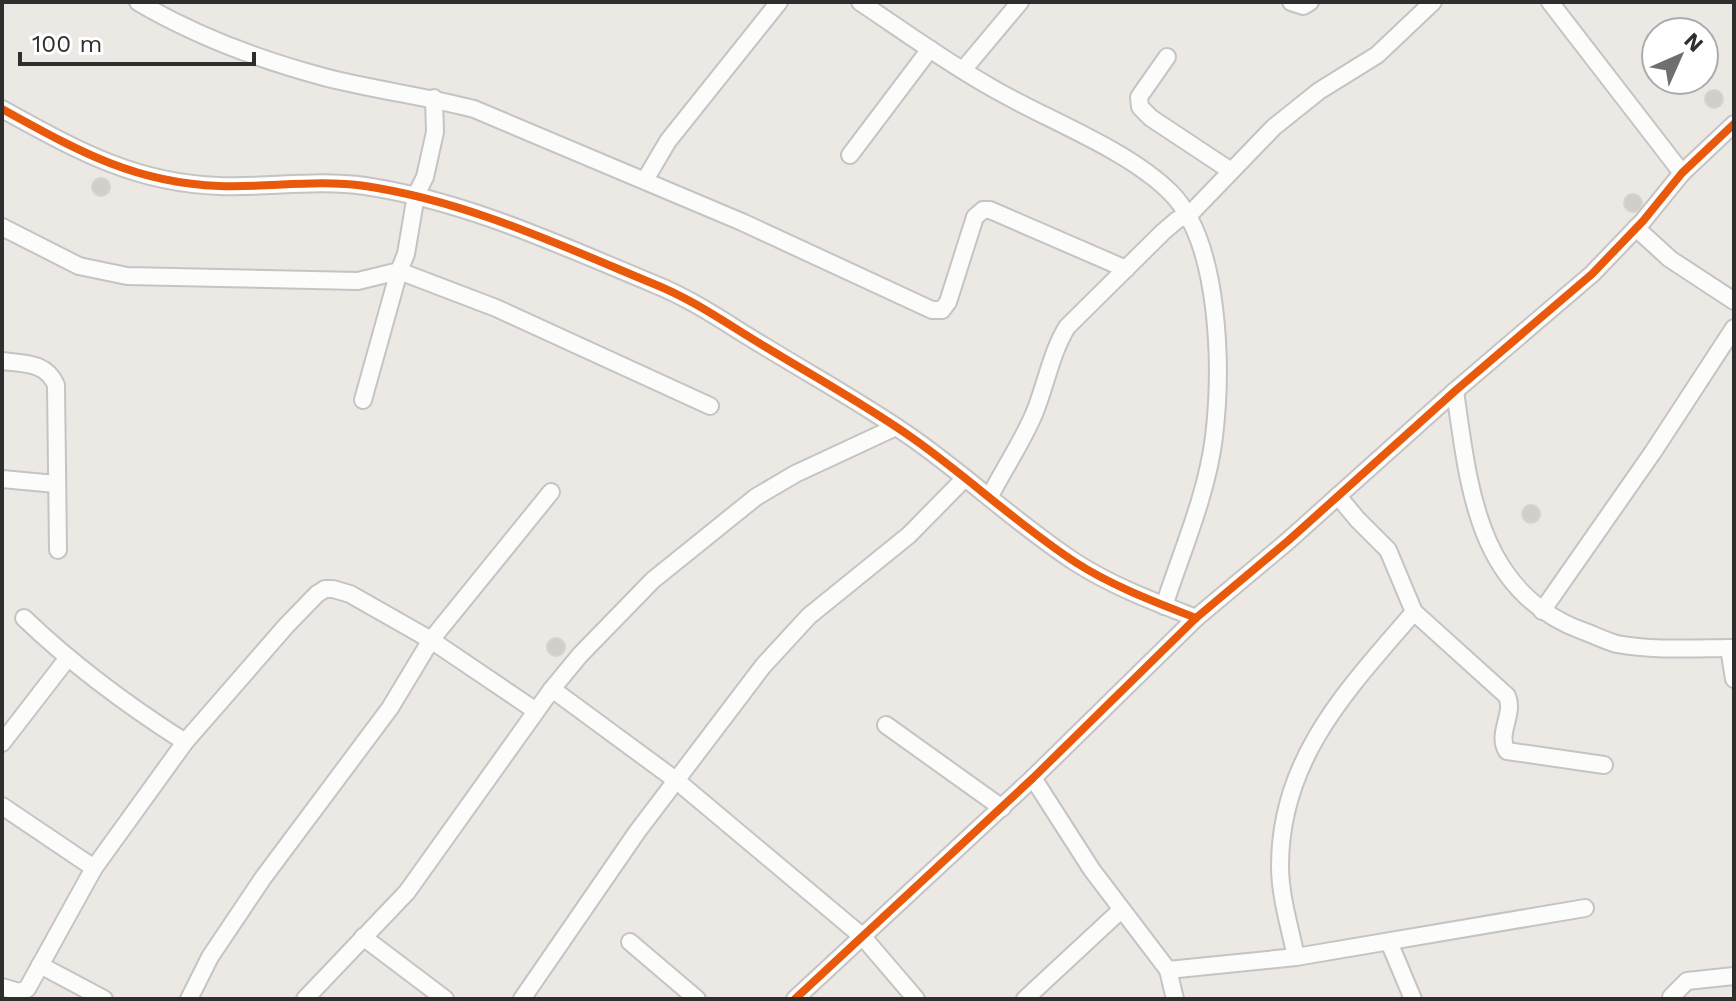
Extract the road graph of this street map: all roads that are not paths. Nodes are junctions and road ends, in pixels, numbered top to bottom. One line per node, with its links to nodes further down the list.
1 (138, 2): 12 (street)
2 (779, 2): 18 (street)
3 (860, 2): 9 (street)
4 (1020, 2): 11 (street)
5 (1291, 2): 6 (street)
6 (1310, 2)
7 (1433, 2): 16 (street)
8 (1550, 2): 17 (street)
9 (930, 49): 11 (street); 15 (street)
10 (1167, 57): 16 (street)
11 (963, 70): 20 (street)
12 (434, 98): 18 (street); 19 (street)
13 (2, 109): 19 (street)
14 (1734, 124): 17 (street)
15 (850, 155)
16 (1231, 171): 20 (street)
17 (1682, 173): 22 (street)
18 (645, 180): 23 (street)
19 (416, 195): 24 (street); 31 (street)
20 (1190, 214): 23 (street); 39 (street)
21 (2, 227): 24 (street)
22 (1636, 228): 25 (street); 28 (street)
23 (1126, 269): 36 (street)
24 (399, 271): 29 (street); 30 (street)
25 (1734, 301)
26 (1734, 328): 40 (street)
27 (2, 361): 34 (street)
28 (1455, 391): 37 (street); 40 (street)
29 (363, 400)
30 (710, 406)
31 (896, 427): 32 (street); 48 (street)
32 (965, 478): 36 (street); 55 (street)
33 (2, 479): 34 (street)
34 (56, 484): 38 (street)
35 (551, 492): 44 (street)
36 (990, 496): 39 (street)
37 (1338, 496): 41 (street); 43 (street)
38 (58, 550)
39 (1164, 606): 43 (street)
40 (1542, 611): 45 (street)
41 (1414, 612): 53 (street); 65 (street)
42 (24, 618): 46 (street)
43 (1196, 618): 54 (street)
44 (431, 640): 49 (street); 51 (street); 72 (street)
45 (1732, 648): 47 (street)
46 (67, 659): 51 (street); 52 (street)
47 (1734, 679)
48 (552, 689): 49 (street); 55 (street)
49 (536, 711): 61 (street)
50 (886, 725): 57 (street)
51 (185, 742): 58 (street)
52 (2, 743)
53 (1604, 765)
54 (1033, 778): 57 (street); 60 (street)
55 (677, 781): 62 (street); 75 (street)
56 (2, 806): 58 (street)
57 (1002, 808): 62 (street)
58 (94, 868): 66 (street)
59 (1585, 908): 64 (street)
60 (1121, 910): 67 (street); 79 (street)
61 (363, 937): 73 (street); 74 (street)
62 (863, 937): 77 (street); 78 (street)
63 (630, 942): 76 (street)
64 (1389, 942): 65 (street); 81 (street)
65 (1296, 957): 67 (street)
66 (40, 965): 69 (street); 71 (street)
67 (1168, 970): 80 (street)
68 (1734, 976): 70 (street)
69 (2, 987)
70 (1668, 998)
71 (104, 999)
72 (189, 999)
73 (305, 999)
74 (445, 999)
75 (522, 999)
76 (697, 999)
77 (795, 999)
78 (916, 999)
79 (1025, 999)
80 (1175, 999)
81 (1413, 999)

